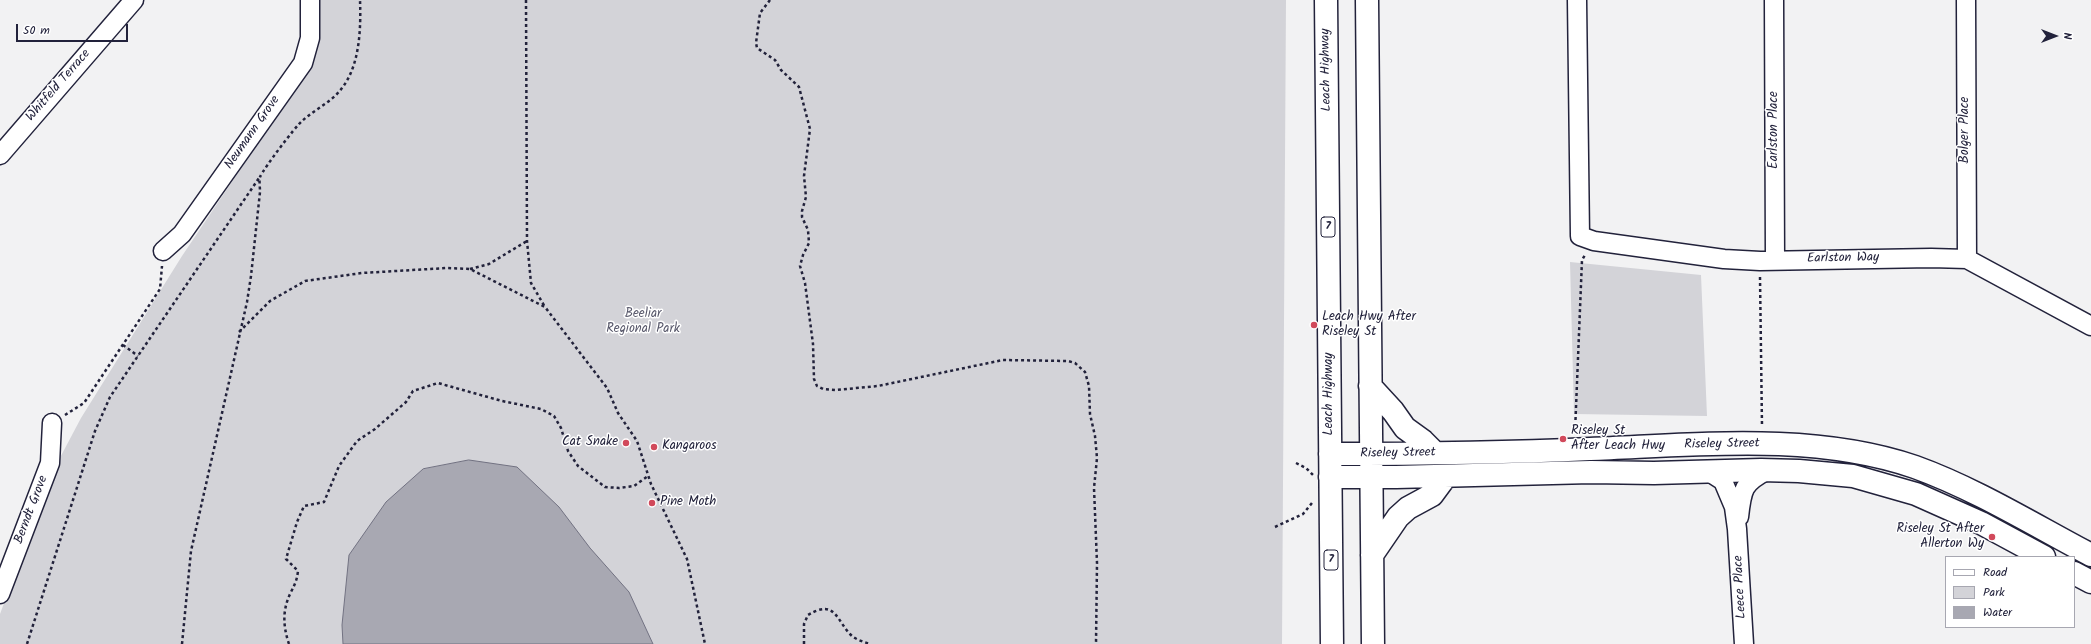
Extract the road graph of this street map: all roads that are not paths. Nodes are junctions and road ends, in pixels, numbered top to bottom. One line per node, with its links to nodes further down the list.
1 (134, 0): 8 (street, Whitfeld Terrace)
2 (310, 0): 9 (street, Neumann Grove)
3 (1326, 0): 16 (highway, Leach Highway / 7)
4 (1367, 0): 13 (highway)
5 (1577, 0): 11 (street, Earlston Way)
6 (1774, 0): 11 (street, Earlston Place)
7 (1966, 0): 10 (street, Bolger Place)
8 (0, 155)
9 (163, 251)
10 (1967, 259): 11 (street, Earlston Way); 12 (street, Earlston Way)
11 (1768, 261)
12 (2091, 326)
13 (1370, 386): 15 (highway); 17 (highway)
14 (52, 423): 27 (street, Berndt Grove)
15 (1435, 453): 17 (highway, Riseley Street); 25 (highway, Riseley Street)
16 (1330, 454): 17 (highway, Riseley Street); 22 (highway, Leach Highway / 7)
17 (1371, 454): 21 (highway)
18 (1768, 470): 19 (highway, Riseley Street); 23 (street, Leece Place); 26 (highway, Riseley Street)
19 (1709, 472): 20 (highway, Riseley Street); 23 (street, Leece Place)
20 (1446, 476): 21 (highway, Riseley Street); 24 (highway)
21 (1371, 477): 22 (highway, Riseley Street); 24 (highway)
22 (1322, 478): 28 (highway, Leach Highway / 7)
23 (1738, 529): 30 (street, Leece Place)
24 (1372, 555): 29 (highway)
25 (2091, 555)
26 (2042, 556)
27 (0, 594)
28 (1332, 644)
29 (1373, 644)
30 (1744, 644)

